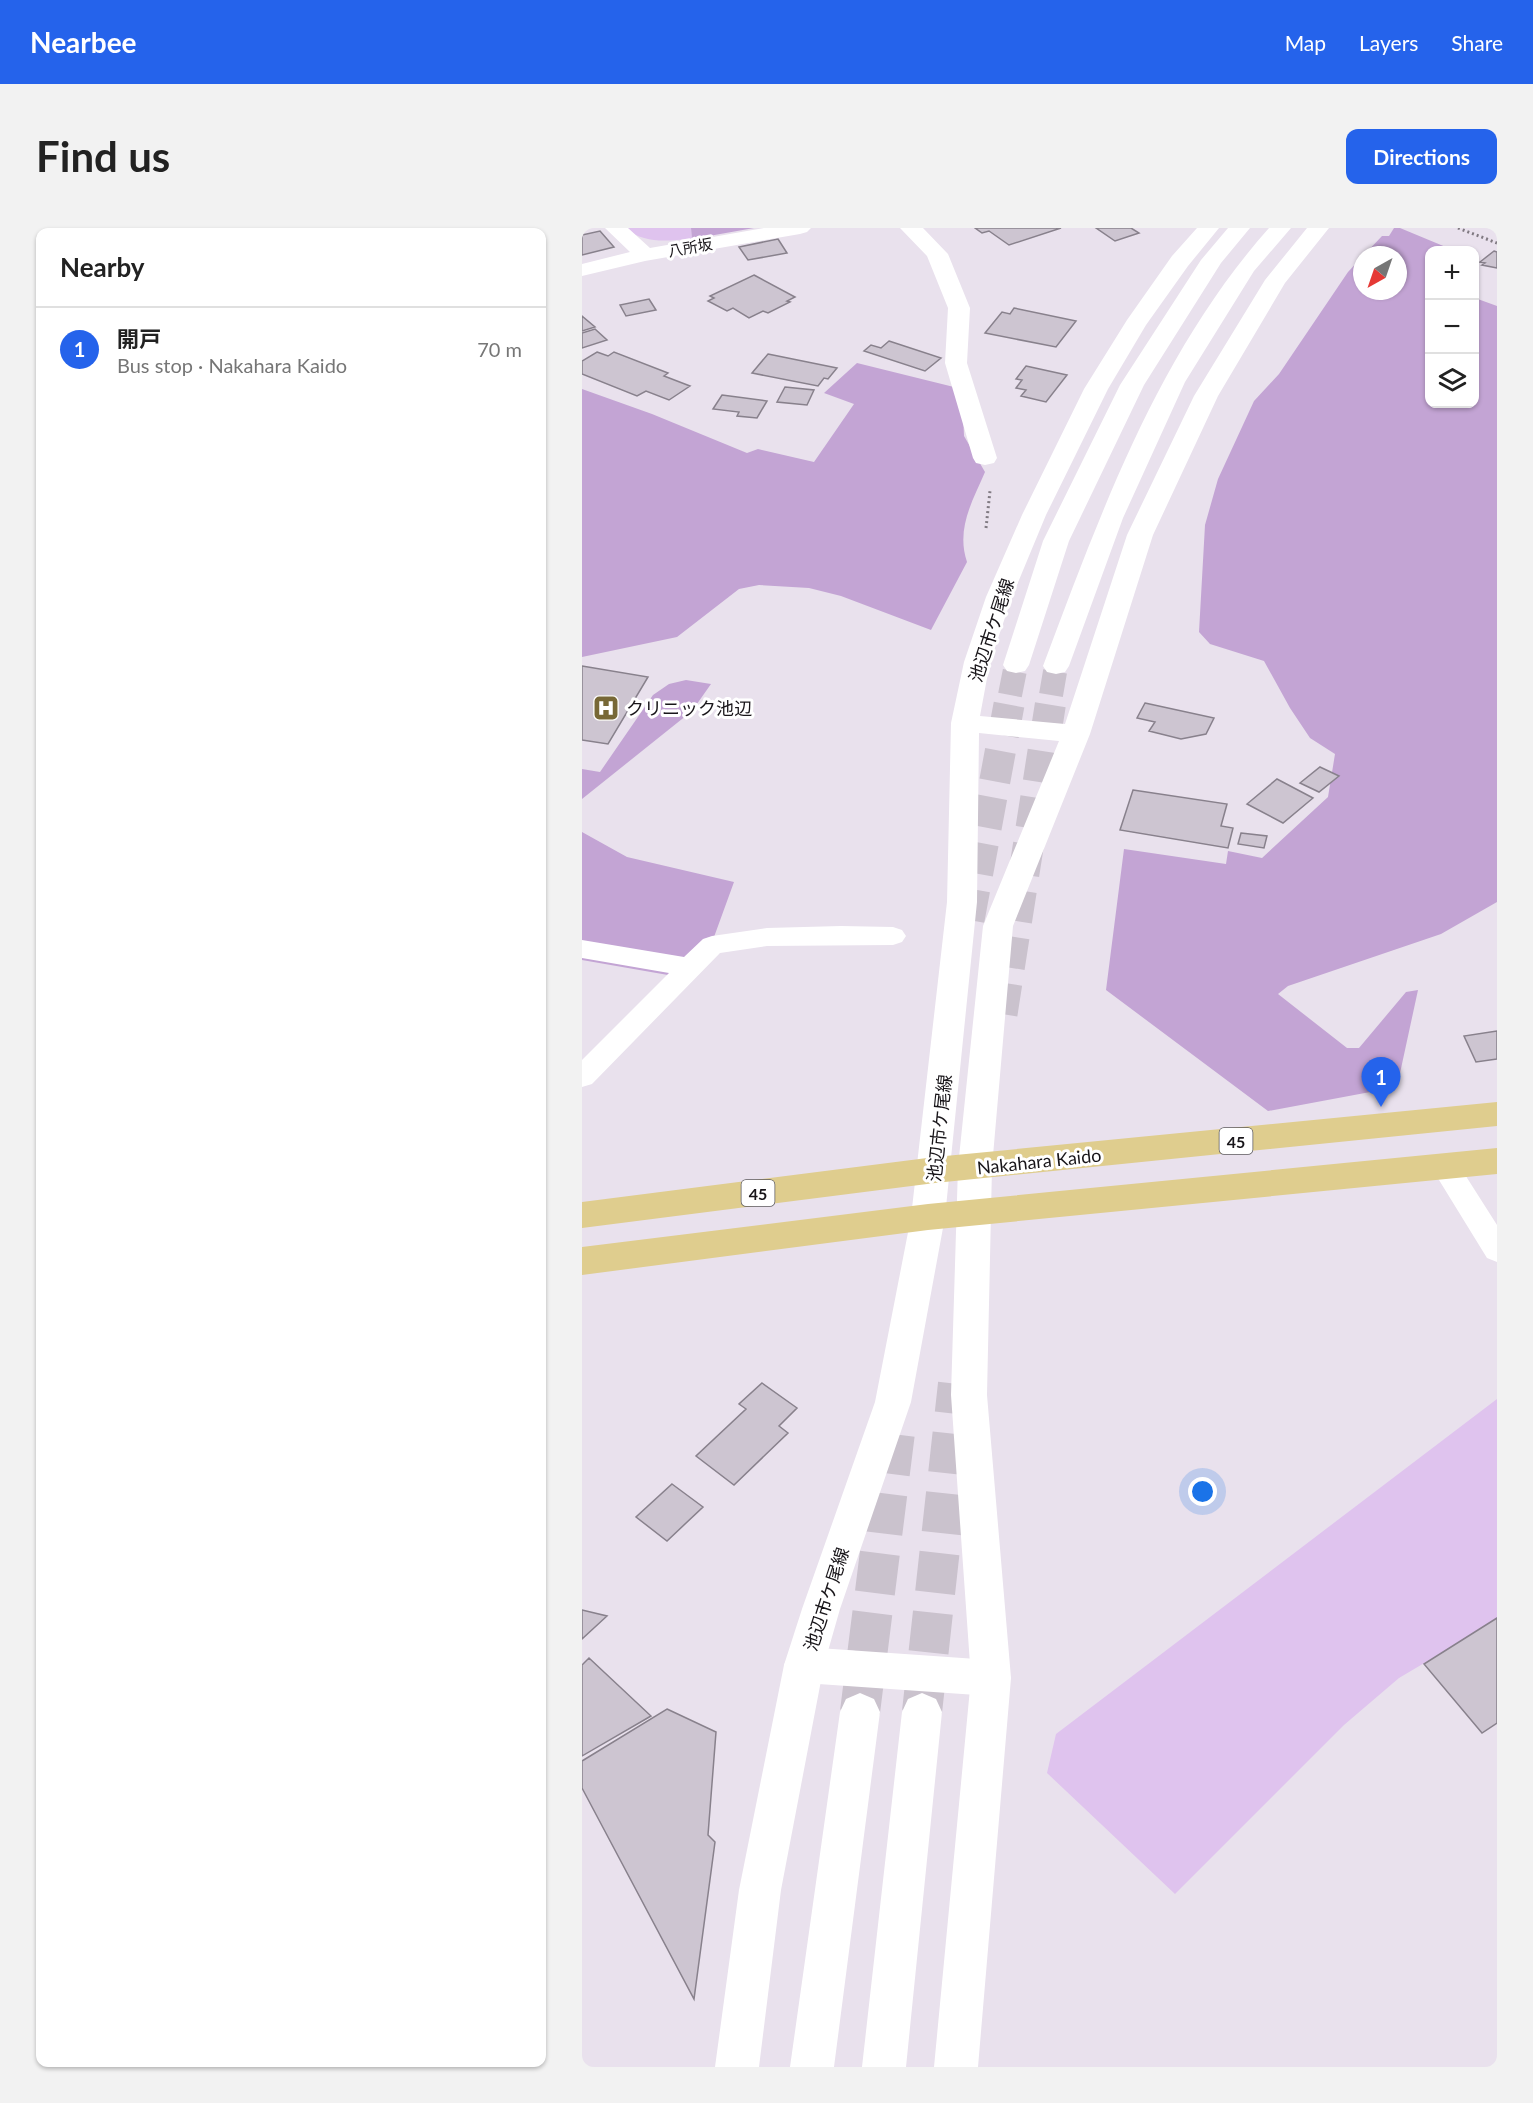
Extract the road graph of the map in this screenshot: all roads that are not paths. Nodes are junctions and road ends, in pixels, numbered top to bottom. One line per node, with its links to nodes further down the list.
1 (616, 228): 8 (street)
2 (800, 228): 8 (street, 八所坂)
3 (911, 228): 10 (street)
4 (1208, 228): 13 (street, 池辺市ケ尾線)
5 (1239, 228): 11 (street, 池辺市ケ尾線)
6 (1280, 228): 12 (street)
7 (1318, 228): 14 (street)
8 (645, 255): 9 (street, 八所坂)
9 (582, 270)
10 (985, 458)
11 (1017, 665)
12 (1056, 666)
13 (965, 723): 14 (street); 23 (street, 池辺市ケ尾線)
14 (1076, 734): 21 (street)
15 (893, 936): 17 (lane)
16 (582, 949): 17 (lane)
17 (689, 967): 18 (lane)
18 (582, 1077)
19 (1497, 1114): 21 (main road, Nakahara Kaido / 45)
20 (1497, 1161): 22 (main road)
21 (975, 1167): 23 (main road, Nakahara Kaido / 45); 24 (street)
22 (1445, 1167): 24 (main road); 27 (lane)
23 (935, 1170): 25 (main road, Nakahara Kaido / 45); 26 (street, 池辺市ケ尾線)
24 (974, 1213): 26 (main road); 30 (street)
25 (582, 1215)
26 (928, 1217): 28 (main road); 29 (street, 池辺市ケ尾線)
27 (1497, 1250)
28 (582, 1261)
29 (804, 1665): 30 (street); 33 (street, 池辺市ケ尾線)
30 (991, 1678): 36 (street)
31 (860, 1712): 34 (street)
32 (922, 1712): 35 (street)
33 (737, 2067)
34 (812, 2067)
35 (884, 2067)
36 (956, 2067)

